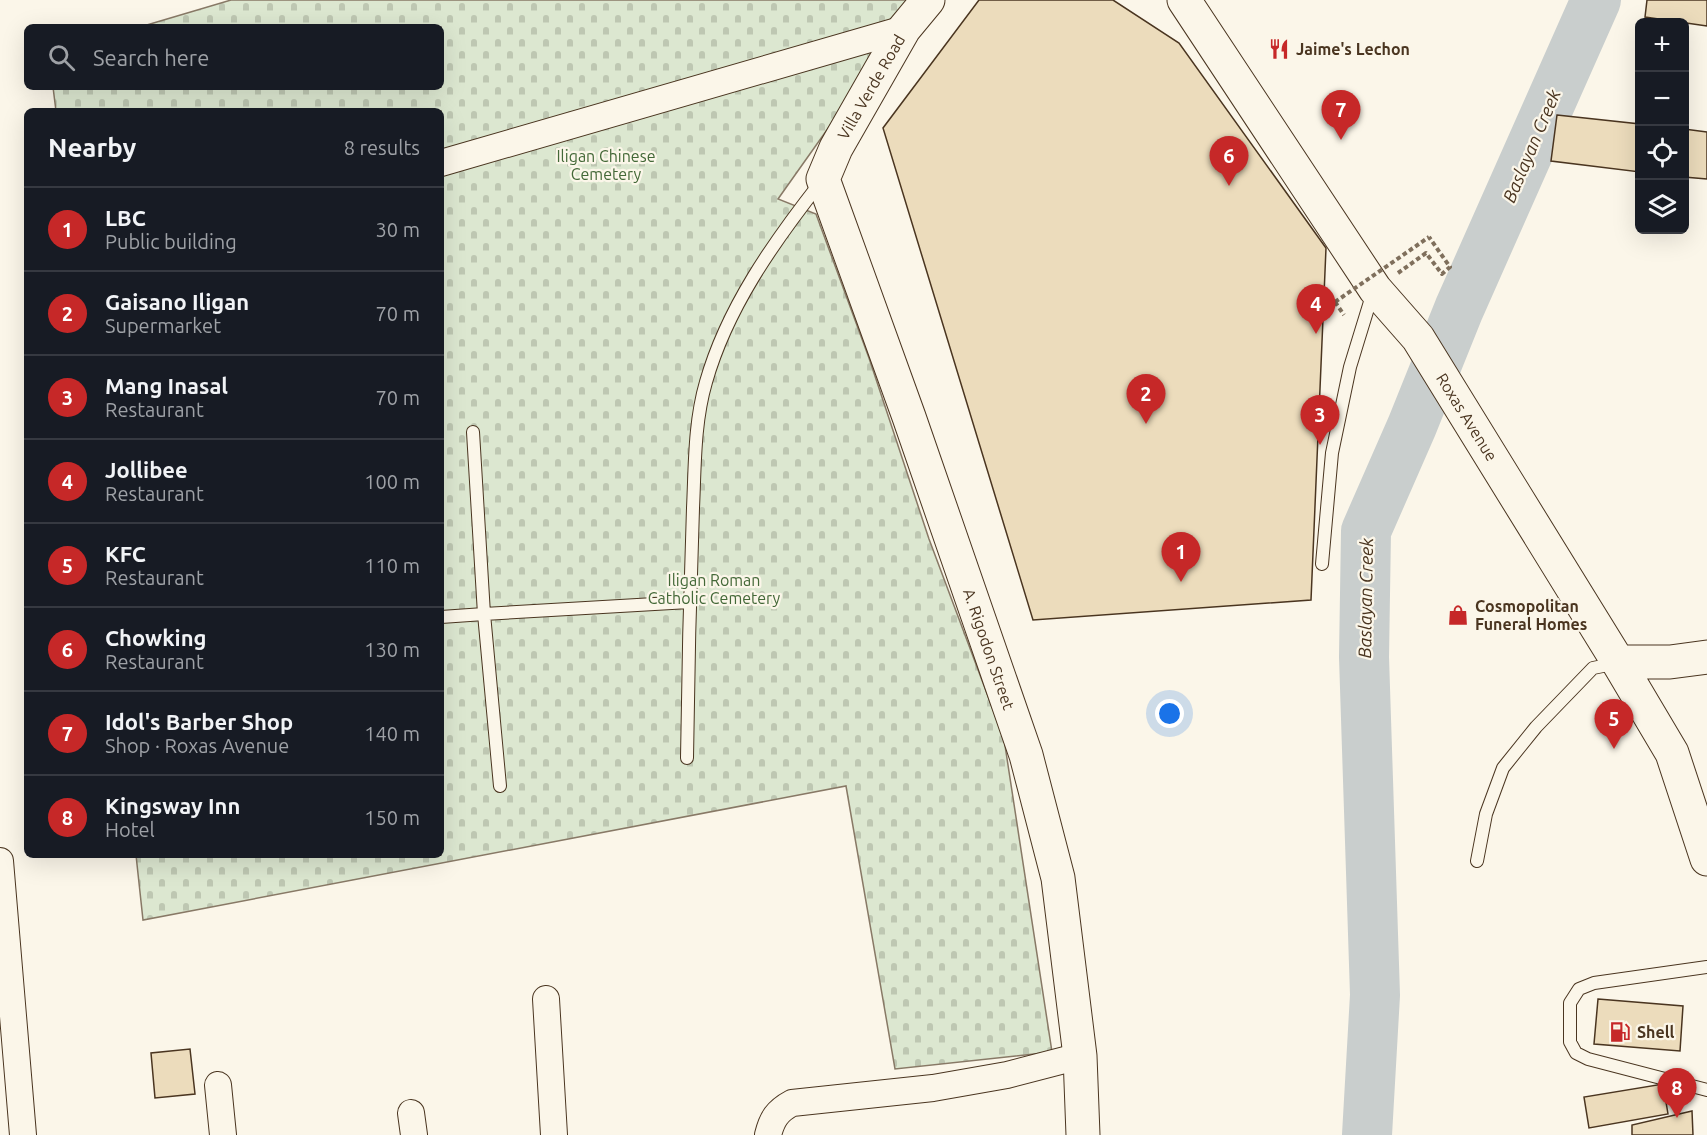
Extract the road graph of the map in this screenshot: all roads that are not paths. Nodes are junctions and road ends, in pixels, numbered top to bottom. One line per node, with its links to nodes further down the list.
1 (928, 0): 4 (main road, Villa Verde Road)
2 (1184, 0): 7 (main road, Roxas Avenue)
3 (1211, 0): 7 (main road)
4 (904, 29): 5 (street); 6 (main road, Villa Verde Road)
5 (444, 162)
6 (823, 179): 10 (lane); 23 (main road, A. Rigodon Street)
7 (1383, 283): 9 (lane); 14 (main road, Roxas Avenue)
8 (473, 432): 11 (lane)
9 (1322, 564)
10 (689, 602): 11 (lane); 15 (lane)
11 (484, 614): 12 (lane); 16 (lane)
12 (444, 617)
13 (1707, 657): 14 (main road)
14 (1618, 662): 17 (main road, Roxas Avenue); 19 (lane)
15 (687, 758)
16 (500, 786)
17 (1707, 859)
18 (0, 861): 22 (street)
19 (1477, 861)
20 (1707, 967): 25 (lane)
21 (546, 999): 28 (street)
22 (7, 1028): 26 (street)
23 (1080, 1056): 29 (street); 30 (main road, A. Rigodon Street)
24 (218, 1085): 27 (street)
25 (1707, 1090)
26 (23, 1135)
27 (223, 1135)
28 (554, 1135)
29 (768, 1135)
30 (1083, 1135)

